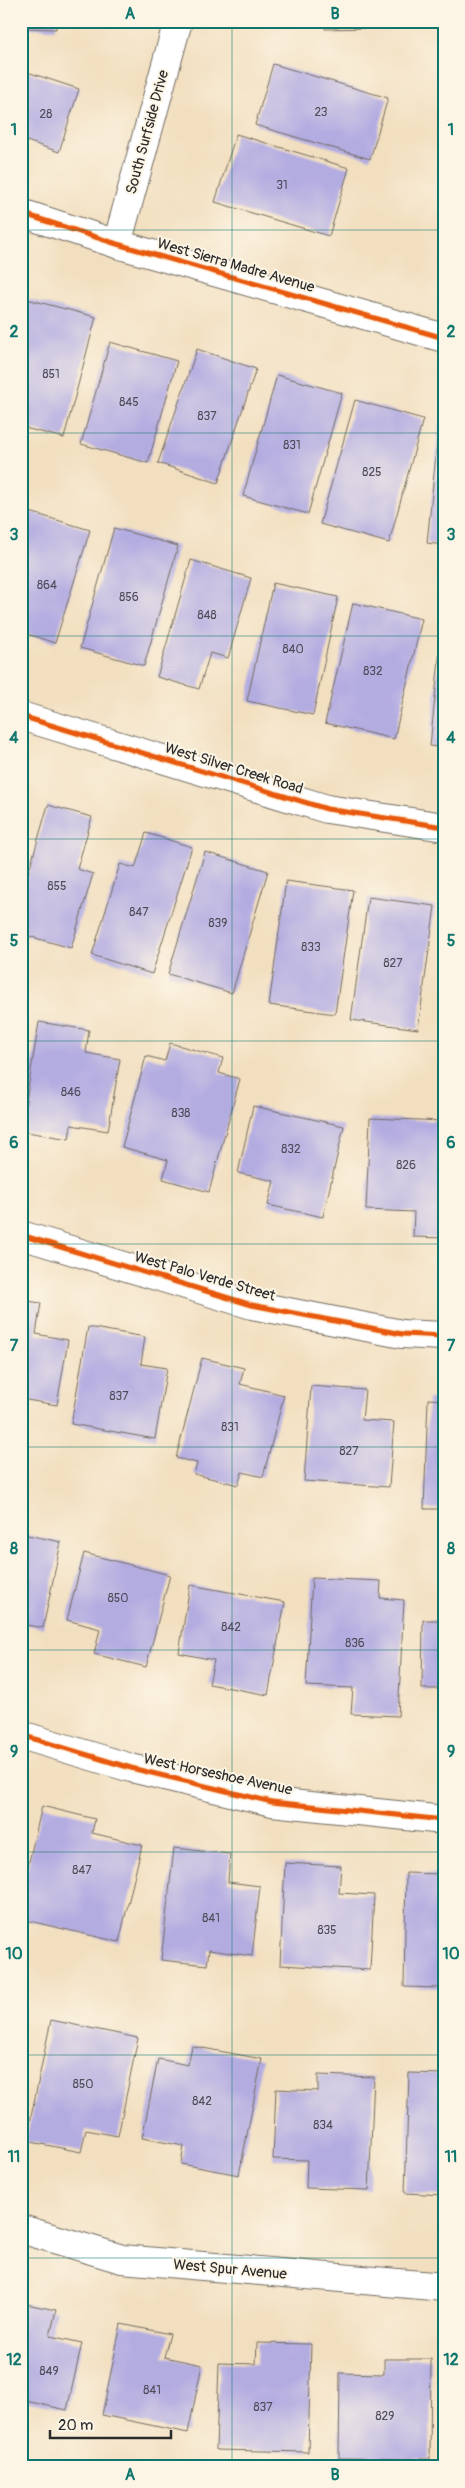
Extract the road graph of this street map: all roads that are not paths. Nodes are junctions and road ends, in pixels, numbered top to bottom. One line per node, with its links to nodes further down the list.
1 (178, 21): 3 (street, South Surfside Drive)
2 (21, 213): 3 (street, West Sierra Madre Avenue)
3 (117, 244): 4 (street, West Sierra Madre Avenue)
4 (444, 338)
5 (21, 716): 6 (street, West Silver Creek Road)
6 (444, 827)
7 (21, 1235): 8 (street, West Palo Verde Street)
8 (444, 1336)
9 (21, 1736): 10 (street, West Horseshoe Avenue)
10 (444, 1820)
11 (21, 2229): 12 (street, West Spur Avenue)
12 (444, 2287)

